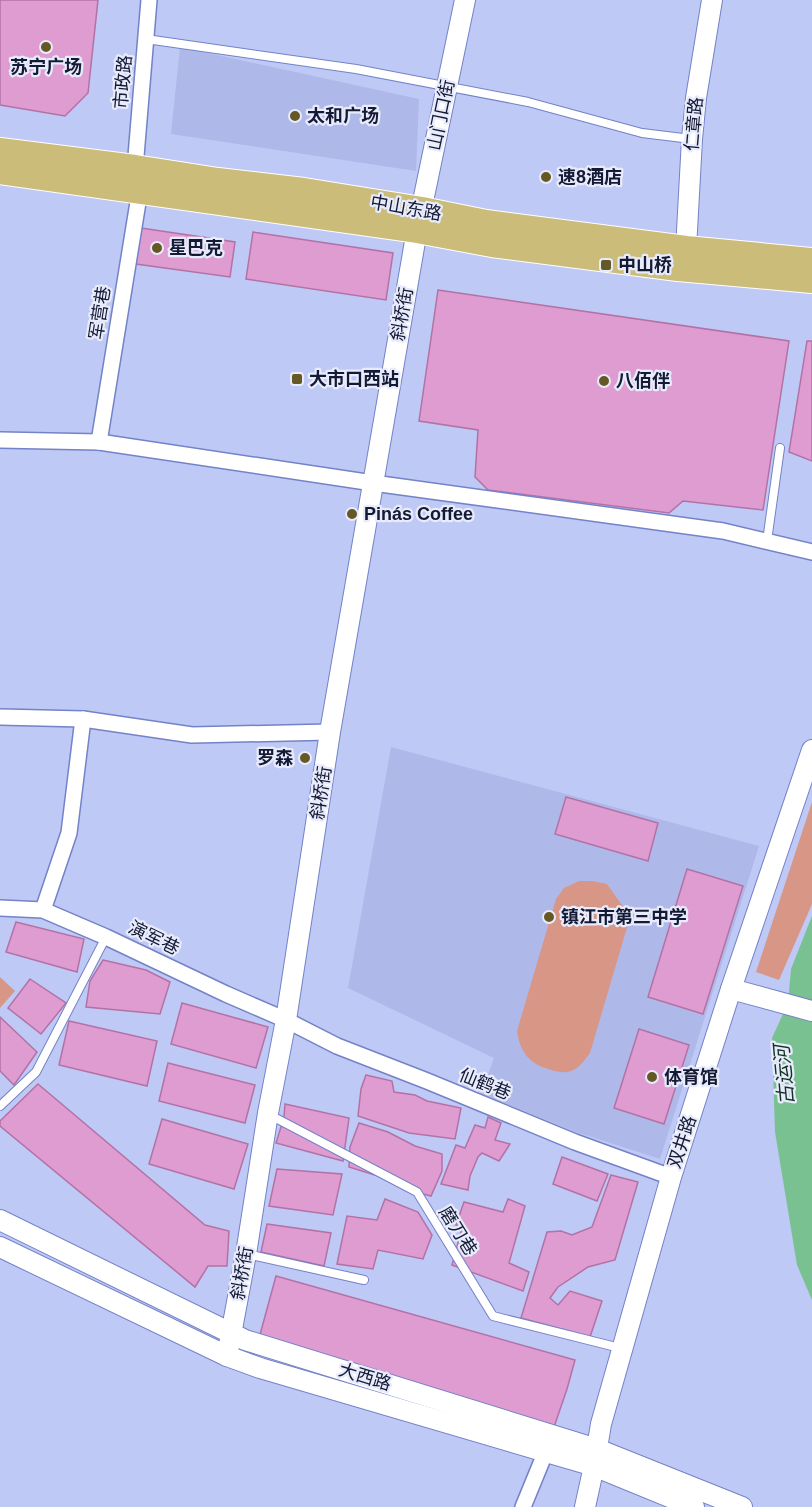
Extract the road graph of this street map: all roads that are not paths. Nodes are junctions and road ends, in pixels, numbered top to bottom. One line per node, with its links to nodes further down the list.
1 (149, 0): 4 (street, 市政路)
2 (465, 0): 5 (street, 山门口街)
3 (712, 0): 6 (street, 仁章路)
4 (146, 39): 5 (lane); 9 (street, 市政路)
5 (447, 87): 6 (lane); 10 (street, 山门口街)
6 (692, 139): 11 (street, 仁章路)
7 (0, 151): 9 (main road, 中山东路)
8 (0, 171): 9 (main road, 中山东路)
9 (137, 179): 10 (main road, 中山东路); 15 (street, 军营巷)
10 (419, 220): 11 (main road, 中山东路); 13 (main road, 中山东路); 17 (street, 斜桥街)
11 (686, 249): 12 (main road, 中山东路)
12 (812, 261)
13 (812, 280)
14 (0, 440): 15 (street)
15 (99, 442): 17 (street)
16 (780, 448): 18 (lane)
17 (373, 483): 18 (street); 22 (street, 斜桥街)
18 (767, 541): 19 (street)
19 (812, 552)
20 (0, 717): 21 (street)
21 (83, 719): 22 (street); 25 (street)
22 (330, 732): 29 (street, 斜桥街)
23 (812, 750): 27 (street, 双井路)
24 (0, 908): 25 (street, 演军巷)
25 (43, 910): 26 (street, 演军巷)
26 (106, 937): 29 (street, 演军巷); 30 (lane)
27 (730, 989): 28 (street); 32 (street, 双井路)
28 (812, 1011)
29 (286, 1020): 31 (street, 斜桥街); 32 (street, 仙鹤巷)
30 (0, 1106)
31 (268, 1113): 35 (street, 斜桥街); 38 (lane, 磨刀巷)
32 (671, 1177): 38 (street, 双井路)
33 (0, 1220): 37 (street, 大西路)
34 (0, 1247): 39 (street, 大西路)
35 (246, 1254): 36 (lane); 37 (street, 斜桥街)
36 (364, 1280)
37 (231, 1333): 39 (street, 斜桥街); 41 (street, 大西路)
38 (622, 1348): 41 (street, 双井路)
39 (226, 1356): 40 (street, 大西路)
40 (546, 1451): 41 (street, 大西路); 42 (street)
41 (596, 1457): 43 (street, 双井路); 44 (street, 大西路); 45 (street, 大西路)
42 (523, 1507)
43 (585, 1507)
44 (694, 1507)
45 (742, 1507)

